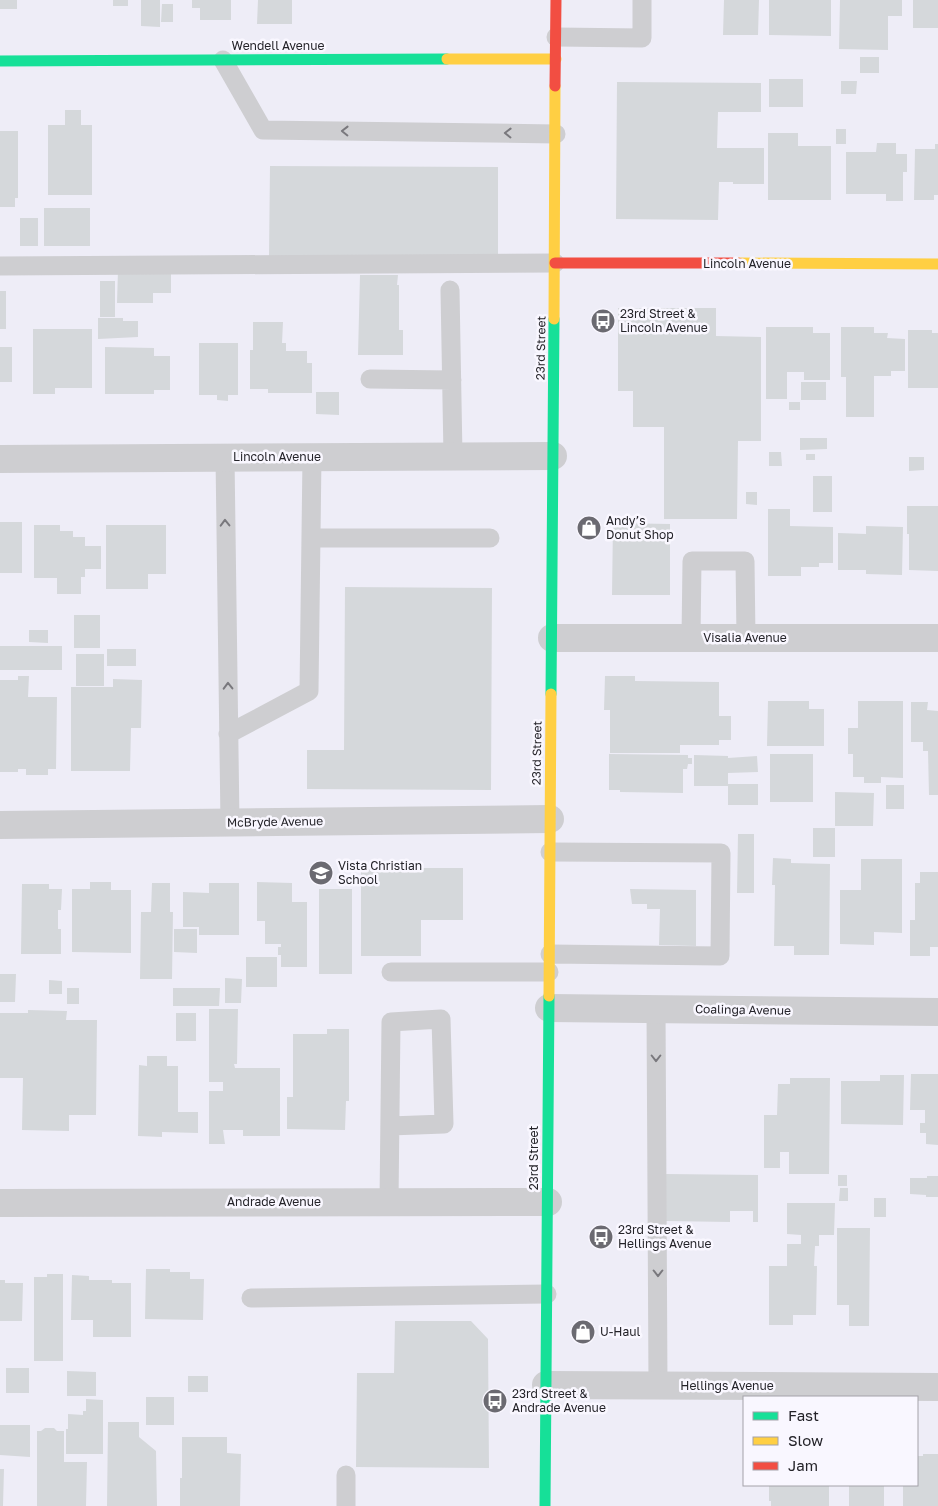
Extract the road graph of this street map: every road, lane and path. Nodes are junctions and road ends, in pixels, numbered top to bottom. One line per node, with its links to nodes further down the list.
1 (556, 0): 3 (main road, 23rd Street)
2 (642, 0): 3 (lane)
3 (556, 37): 4 (main road, 23rd Street)
4 (556, 59): 5 (main road, Wendell Avenue); 7 (main road, 23rd Street)
5 (222, 60): 6 (main road, Wendell Avenue); 7 (lane, one-way to 5)
6 (0, 61)
7 (556, 134): 8 (main road, 23rd Street)
8 (555, 263): 9 (main road, Lincoln Avenue); 10 (lane); 15 (main road, 23rd Street)
9 (938, 264)
10 (0, 266)
11 (450, 290): 13 (lane)
12 (370, 379): 13 (lane)
13 (452, 380): 14 (lane)
14 (453, 456): 15 (street, Lincoln Avenue); 17 (street, Lincoln Avenue)
15 (553, 456): 21 (main road, 23rd Street)
16 (225, 457): 17 (street, Lincoln Avenue); 18 (street, Lincoln Avenue); 25 (lane, one-way to 16)
17 (312, 457): 19 (lane)
18 (0, 459)
19 (311, 538): 20 (lane); 25 (lane)
20 (490, 538)
21 (552, 638): 22 (street, Visalia Avenue); 26 (main road, 23rd Street)
22 (691, 638): 23 (street, Visalia Avenue); 23 (lane)
23 (746, 638): 24 (street, Visalia Avenue)
24 (938, 638)
25 (228, 734): 27 (lane)
26 (550, 819): 27 (street, McBryde Avenue); 29 (main road, 23rd Street)
27 (230, 823): 28 (street, McBryde Avenue)
28 (0, 825)
29 (550, 852): 30 (main road, 23rd Street); 30 (lane)
30 (549, 963): 31 (lane); 32 (main road, 23rd Street)
31 (392, 972)
32 (549, 1008): 33 (street, Coalinga Avenue); 37 (main road, 23rd Street)
33 (656, 1009): 34 (street, Coalinga Avenue); 42 (lane, one-way to 42)
34 (938, 1012)
35 (390, 1126): 35 (lane); 36 (lane)
36 (389, 1202): 37 (street, Andrade Avenue); 38 (street, Andrade Avenue)
37 (548, 1202): 39 (main road, 23rd Street)
38 (0, 1203)
39 (547, 1294): 40 (lane); 41 (main road, 23rd Street)
40 (251, 1298)
41 (546, 1385): 42 (street, Hellings Avenue); 46 (main road, 23rd Street)
42 (658, 1386): 43 (street, Hellings Avenue)
43 (938, 1387)
44 (346, 1475): 45 (lane)
45 (346, 1506)
46 (545, 1506)

